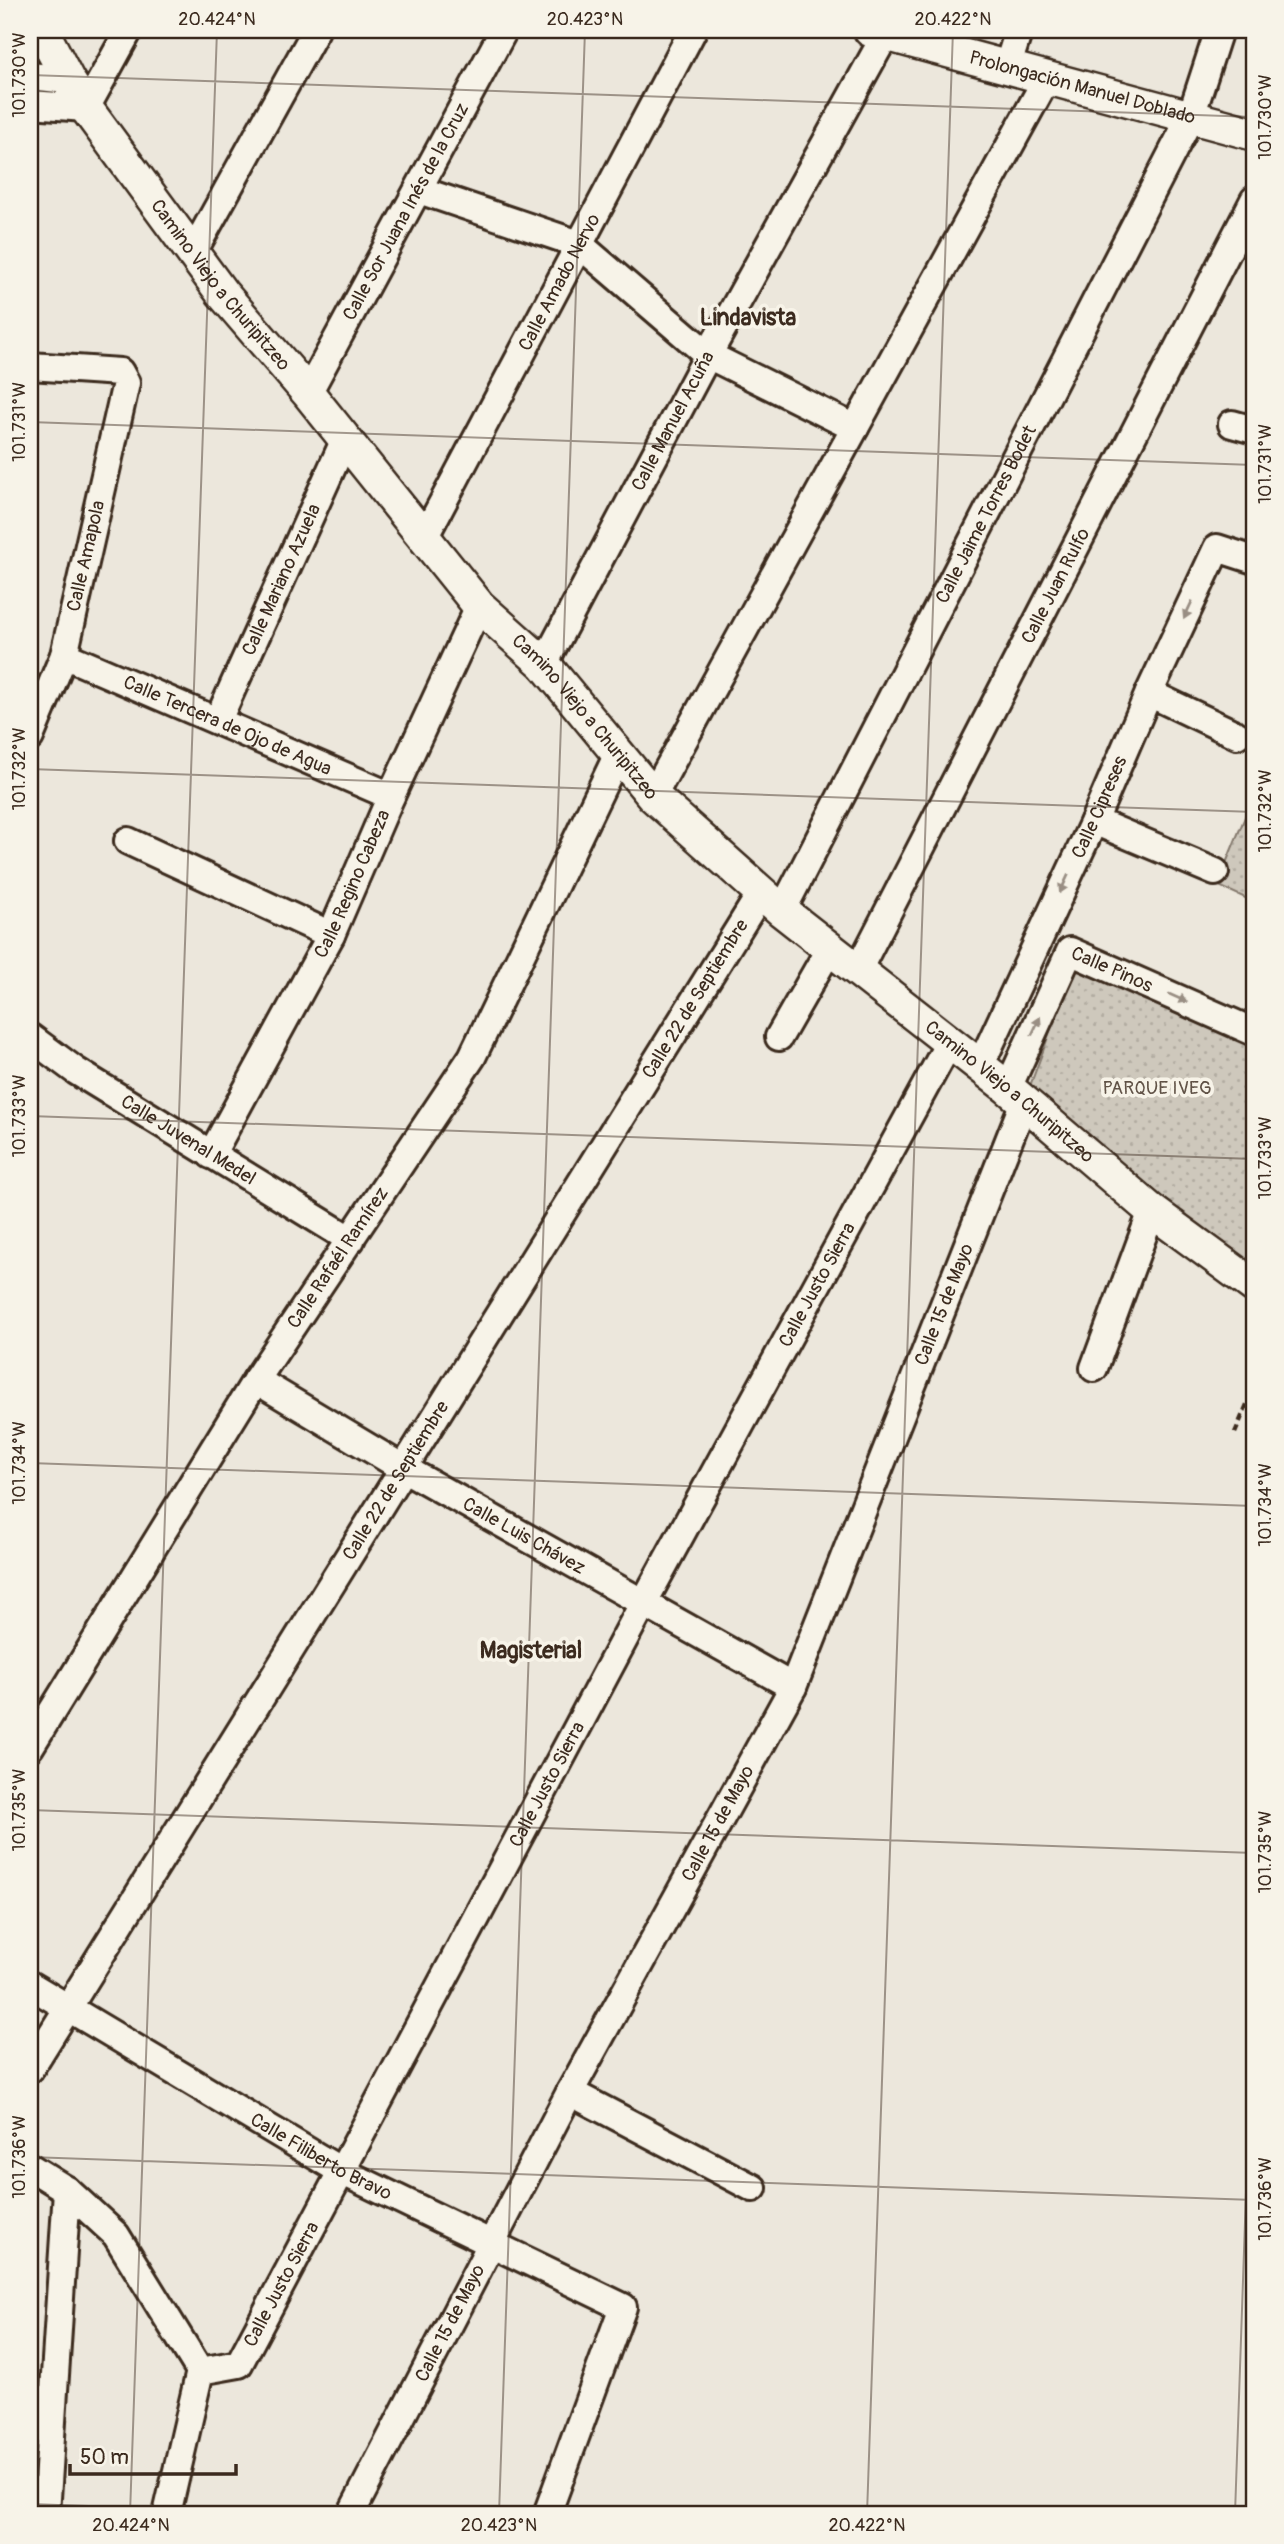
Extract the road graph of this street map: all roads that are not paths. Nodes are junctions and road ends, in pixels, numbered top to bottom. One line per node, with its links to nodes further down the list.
1 (42, 30): 12 (street, Camino Viejo a Churipitzeo)
2 (130, 30): 14 (street)
3 (316, 30): 20 (street)
4 (504, 30): 17 (street, Calle Sor Juana Inés de la Cruz)
5 (693, 30): 19 (street, Calle Amado Nervo)
6 (1019, 30): 9 (street)
7 (1219, 30): 15 (street, Calle Jaime Torres Bodet)
8 (878, 32): 9 (street, Prolongación Manuel Doblado); 21 (street, Calle Manuel Acuña)
9 (1007, 68): 11 (street, Prolongación Manuel Doblado)
10 (30, 76): 12 (street)
11 (1047, 78): 15 (street, Prolongación Manuel Doblado); 24 (street)
12 (68, 80): 14 (street, Camino Viejo a Churipitzeo)
13 (30, 104): 14 (street)
14 (86, 108): 20 (street, Camino Viejo a Churipitzeo)
15 (1191, 116): 16 (street, Prolongación Manuel Doblado); 41 (street, Calle Jaime Torres Bodet)
16 (1254, 134)
17 (419, 190): 19 (street); 23 (street, Calle Sor Juana Inés de la Cruz)
18 (1254, 200): 44 (street, Calle Juan Rulfo)
19 (579, 244): 21 (street); 26 (street, Calle Amado Nervo)
20 (192, 254): 23 (street, Camino Viejo a Churipitzeo)
21 (708, 355): 24 (street); 30 (street, Calle Manuel Acuña)
22 (30, 366): 29 (street, Calle Amapola)
23 (308, 393): 25 (street, Camino Viejo a Churipitzeo)
24 (855, 428): 37 (street)
25 (345, 439): 26 (street, Camino Viejo a Churipitzeo); 32 (street, Calle Mariano Azuela)
26 (425, 536): 28 (street, Camino Viejo a Churipitzeo)
27 (1254, 560): 31 (street, Calle Cipreses, one-way to 31)
28 (479, 606): 30 (street, Camino Viejo a Churipitzeo); 36 (street, Calle Regino Cabeza)
29 (64, 655): 32 (street, Calle Tercera de Ojo de Agua); 34 (street, Calle Amapola)
30 (544, 664): 35 (street, Camino Viejo a Churipitzeo)
31 (1149, 693): 33 (street); 38 (street, Calle Cipreses)
32 (218, 720): 36 (street, Calle Tercera de Ojo de Agua)
33 (1237, 735)
34 (30, 737)
35 (618, 754): 37 (street, Camino Viejo a Churipitzeo); 53 (street, Calle Rafaél Ramírez)
36 (391, 796): 42 (street, Calle Regino Cabeza)
37 (653, 796): 41 (street, Camino Viejo a Churipitzeo)
38 (1094, 821): 40 (street); 49 (street, Calle Cipreses, one-way to 49)
39 (128, 841): 42 (street)
40 (1215, 872)
41 (772, 902): 43 (street, Camino Viejo a Churipitzeo); 57 (street, Calle 22 de Septiembre)
42 (331, 935): 51 (street, Calle Regino Cabeza)
43 (830, 948): 44 (street, Camino Viejo a Churipitzeo); 47 (street)
44 (858, 970): 48 (street, Camino Viejo a Churipitzeo)
45 (1254, 1032): 50 (street, Calle Pinos, one-way to 45)
46 (30, 1037): 51 (street, Calle Juvenal Medel)
47 (779, 1037)
48 (949, 1043): 49 (street, Camino Viejo a Churipitzeo); 58 (street, Calle Justo Sierra)
49 (980, 1066): 50 (street, Camino Viejo a Churipitzeo)
50 (1016, 1095): 52 (street, Camino Viejo a Churipitzeo); 59 (street, Calle 15 de Mayo)
51 (211, 1155): 53 (street, Calle Juvenal Medel)
52 (1152, 1211): 54 (street, Camino Viejo a Churipitzeo); 55 (street)
53 (351, 1240): 56 (street, Calle Rafaél Ramírez)
54 (1254, 1286)
55 (1094, 1368)
56 (256, 1380): 57 (street, Calle Luis Chávez); 60 (street, Calle Rafaél Ramírez)
57 (403, 1468): 58 (street, Calle Luis Chávez); 62 (street, Calle 22 de Septiembre)
58 (644, 1602): 59 (street, Calle Luis Chávez); 66 (street, Calle Justo Sierra)
59 (793, 1687): 64 (street, Calle 15 de Mayo)
60 (30, 1747)
61 (30, 1985): 62 (street, Calle Filiberto Bravo)
62 (69, 2009): 63 (street, Calle 22 de Septiembre); 66 (street, Calle Filiberto Bravo)
63 (30, 2069)
64 (570, 2092): 67 (street); 69 (street, Calle 15 de Mayo)
65 (30, 2167): 68 (street)
66 (341, 2171): 69 (street, Calle Filiberto Bravo); 70 (street, Calle Justo Sierra)
67 (753, 2188)
68 (67, 2190): 70 (street); 71 (street)
69 (491, 2245): 73 (street, Calle 15 de Mayo); 74 (street, Calle Filiberto Bravo)
70 (200, 2371): 72 (street)
71 (46, 2514)
72 (167, 2514)
73 (351, 2514)
74 (547, 2514)

